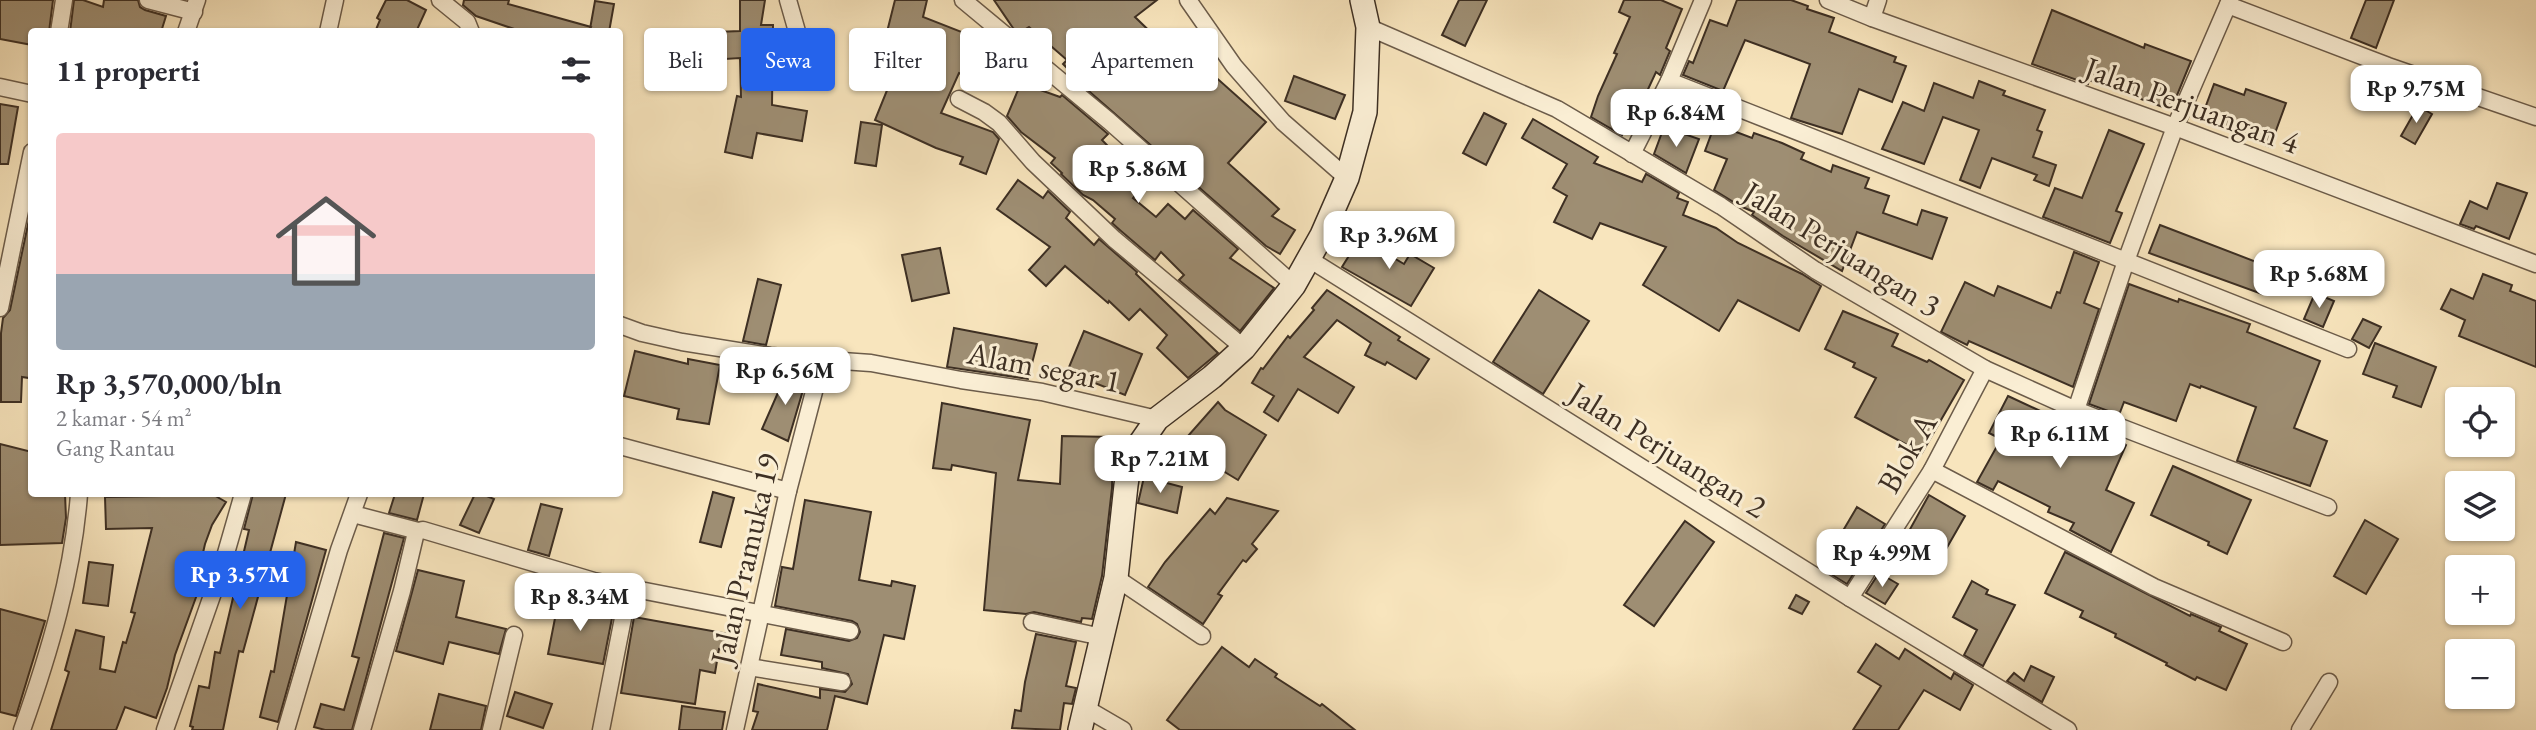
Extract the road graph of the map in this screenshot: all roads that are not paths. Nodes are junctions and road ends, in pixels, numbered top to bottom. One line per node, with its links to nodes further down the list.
1 (64, 0): 16 (street)
2 (148, 0): 13 (street)
3 (335, 0): 18 (street)
4 (440, 0): 19 (street)
5 (788, 0): 20 (street)
6 (963, 0): 33 (street)
7 (1188, 0): 29 (street)
8 (1362, 0): 15 (street)
9 (1703, 0): 21 (street)
10 (1828, 0): 14 (street, Jalan Perjuangan 4)
11 (1878, 0): 14 (street)
12 (2229, 2): 25 (street); 26 (street)
13 (195, 6): 17 (street)
14 (1872, 18): 26 (street, Jalan Perjuangan 4)
15 (1368, 27): 27 (street, Jalan Perjuangan 3); 29 (street)
16 (60, 28)
17 (187, 28)
18 (329, 28)
19 (469, 28)
20 (796, 28)
21 (1669, 82): 27 (street); 31 (street)
22 (0, 88): 23 (street)
23 (28, 93)
24 (959, 99): 36 (street)
25 (2536, 117)
26 (2175, 127): 31 (street); 32 (street, Jalan Perjuangan 4)
27 (1633, 154): 39 (street, Jalan Perjuangan 3)
28 (28, 172): 34 (street)
29 (1347, 178): 30 (street)
30 (1309, 258): 33 (street); 52 (street, Jalan Perjuangan 2)
31 (2126, 261): 37 (street); 40 (street)
32 (2536, 264)
33 (1294, 285): 36 (street)
34 (0, 308)
35 (623, 326): 38 (street, Alam segar 1)
36 (1244, 348): 41 (street)
37 (2348, 349)
38 (822, 360): 41 (street, Alam segar 1); 44 (street, Jalan Pramuka 19)
39 (1985, 369): 40 (street, Jalan Perjuangan 3); 43 (street, Blok A)
40 (2076, 410): 48 (street, Jalan Perjuangan 3)
41 (1157, 419): 51 (street)
42 (623, 447): 44 (street)
43 (1932, 470): 52 (street, Blok A); 60 (street)
44 (788, 491): 54 (street, Jalan Pramuka 19)
45 (79, 497): 65 (street)
46 (242, 497): 66 (street)
47 (358, 497): 49 (street)
48 (2328, 507)
49 (353, 514): 50 (street); 67 (street)
50 (418, 531): 54 (street); 68 (street)
51 (1116, 578): 58 (street); 59 (street)
52 (1850, 598): 73 (street, Jalan Perjuangan 2)
53 (625, 608): 70 (street)
54 (760, 614): 56 (street); 61 (street, Jalan Pramuka 19)
55 (1032, 622): 59 (street)
56 (850, 631)
57 (514, 635): 69 (street)
58 (1202, 636)
59 (1102, 637): 64 (street)
60 (2283, 642)
61 (749, 667): 62 (street); 71 (street, Jalan Pramuka 19)
62 (842, 682)
63 (2329, 682): 74 (street)
64 (1084, 719): 72 (street)
65 (22, 730)
66 (165, 730)
67 (286, 730)
68 (362, 730)
69 (491, 730)
70 (601, 730)
71 (735, 730)
72 (1122, 730)
73 (2068, 730)
74 (2301, 730)

